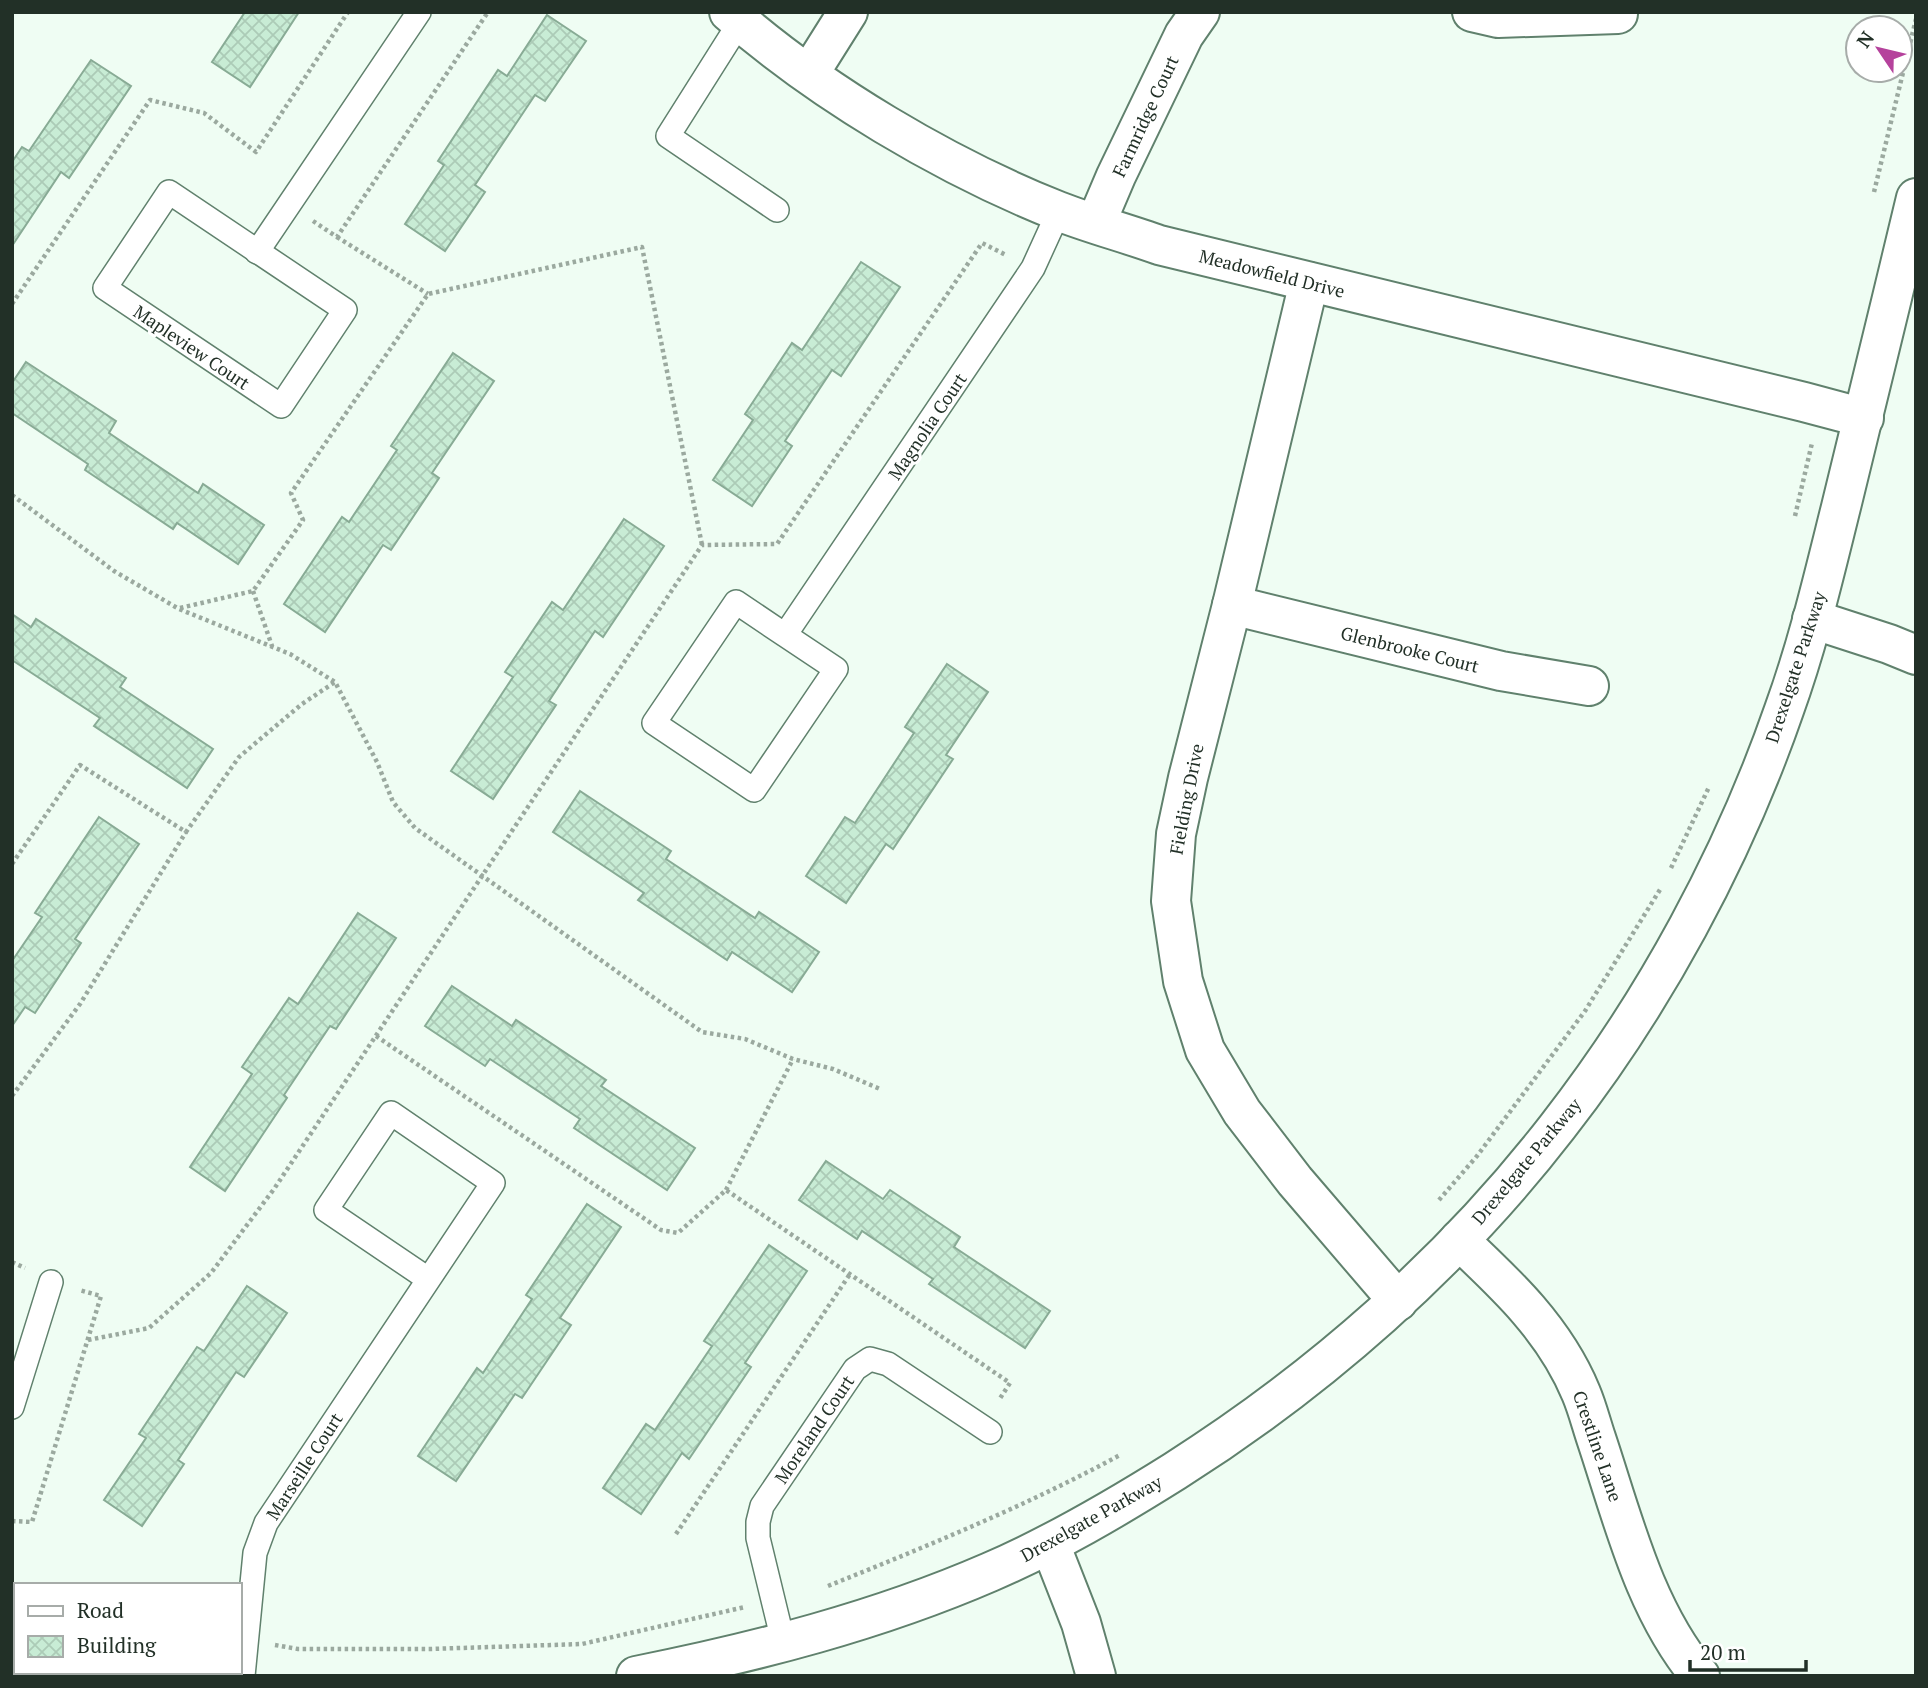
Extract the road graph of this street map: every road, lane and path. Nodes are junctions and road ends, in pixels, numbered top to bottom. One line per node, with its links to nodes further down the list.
1 (348, 12): 22 (path)
2 (419, 12): 13 (lane)
3 (488, 12): 17 (path)
4 (849, 12): 10 (street)
5 (1200, 12): 16 (street, Farmridge Court)
6 (1472, 12): 7 (street)
7 (1618, 14)
8 (735, 17): 10 (street, Meadowfield Drive); 14 (lane)
9 (1916, 19): 11 (path)
10 (809, 74): 15 (street, Meadowfield Drive)
11 (1873, 196)
12 (1916, 198): 23 (street, Drexelgate Parkway)
13 (289, 205): 17 (path); 18 (lane)
14 (777, 210)
15 (1059, 211): 16 (street, Meadowfield Drive); 19 (lane, Magnolia Court)
16 (1096, 223): 20 (street, Meadowfield Drive)
17 (337, 237): 21 (path)
18 (257, 252): 18 (lane, Mapleview Court)
19 (1034, 268): 27 (path); 32 (lane, Magnolia Court)
20 (1309, 282): 23 (street, Meadowfield Drive); 29 (street, Fielding Drive)
21 (428, 294): 27 (path); 28 (path)
22 (12, 304)
23 (1864, 418): 31 (street, Drexelgate Parkway)
24 (1807, 458): 26 (path)
25 (12, 495): 30 (path)
26 (1793, 527)
27 (702, 545): 41 (path)
28 (253, 591): 30 (path); 33 (path)
29 (1232, 605): 36 (street, Glenbrooke Court); 54 (street, Fielding Drive)
30 (178, 609): 33 (path)
31 (1812, 619): 34 (street); 49 (street, Drexelgate Parkway)
32 (785, 635): 32 (lane)
33 (272, 646): 35 (path)
34 (1916, 655)
35 (335, 682): 38 (path); 41 (path)
36 (1589, 686)
37 (1710, 783): 40 (path)
38 (186, 832): 39 (path); 46 (path)
39 (12, 864)
40 (1670, 869)
41 (481, 876): 43 (path); 44 (path)
42 (1664, 882): 48 (path)
43 (376, 1035): 47 (path); 55 (path)
44 (793, 1059): 45 (path); 47 (path)
45 (880, 1089)
46 (12, 1096)
47 (726, 1190): 51 (path)
48 (1433, 1208)
49 (1459, 1240): 54 (street, Drexelgate Parkway); 69 (street, Crestline Lane)
50 (12, 1262): 53 (path)
51 (850, 1274): 57 (path); 60 (path)
52 (428, 1279): 52 (lane, Marseille Court); 66 (lane, Marseille Court)
53 (51, 1282): 55 (path); 56 (lane)
54 (1398, 1301): 61 (street, Drexelgate Parkway)
55 (88, 1340): 59 (path)
56 (12, 1407)
57 (985, 1429): 64 (lane, Moreland Court)
58 (1132, 1449): 62 (path)
59 (12, 1521)
60 (676, 1534)
61 (1051, 1544): 64 (street, Drexelgate Parkway); 68 (street)
62 (826, 1587)
63 (719, 1614): 65 (path)
64 (783, 1641): 67 (street, Drexelgate Parkway)
65 (298, 1649)
66 (243, 1676)
67 (636, 1676)
68 (1096, 1676)
69 (1700, 1676)

